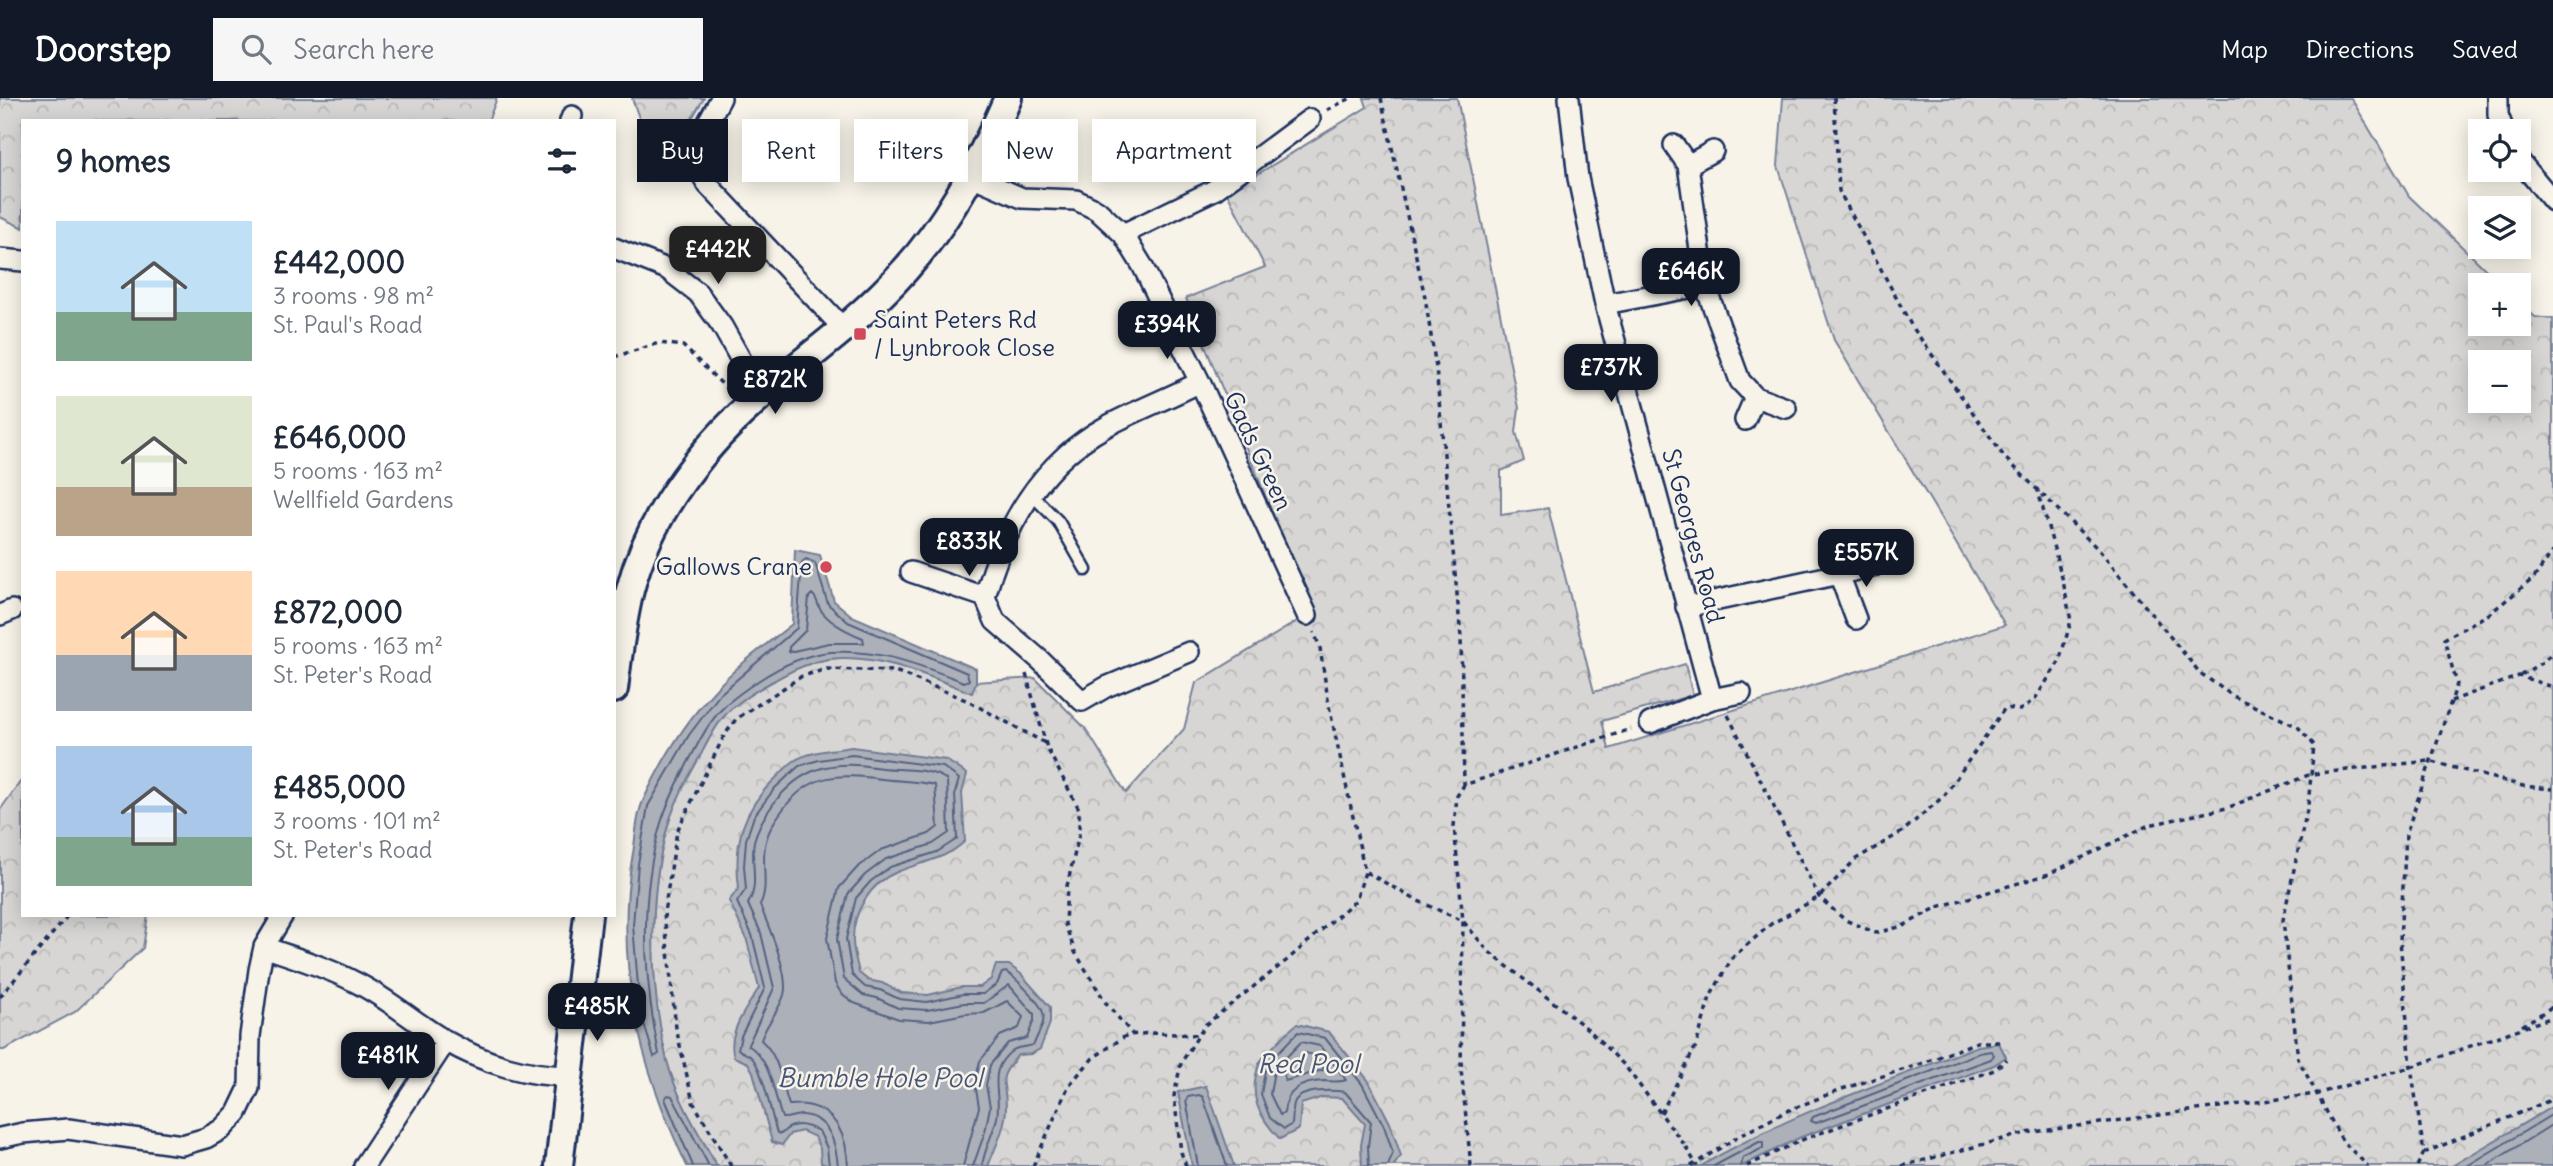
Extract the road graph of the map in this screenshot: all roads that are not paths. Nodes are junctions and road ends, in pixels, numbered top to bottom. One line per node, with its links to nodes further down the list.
1 (722, 98): 19 (street)
2 (1008, 98): 10 (street)
3 (1569, 98): 18 (street, St Georges Road)
4 (2498, 98): 6 (street)
5 (1310, 119): 13 (street)
6 (2500, 119)
7 (1674, 145): 9 (street)
8 (1713, 150): 9 (street)
9 (1688, 165): 17 (street)
10 (969, 175): 13 (street, Gads Green); 19 (street)
11 (2531, 175): 12 (street)
12 (2553, 201)
13 (1122, 234): 20 (street, Gads Green)
14 (616, 249): 21 (street)
15 (0, 259): 16 (street)
16 (21, 261)
17 (1705, 285): 18 (street); 22 (street)
18 (1605, 304): 31 (street, St Georges Road)
19 (843, 328): 21 (street)
20 (1200, 382): 25 (street); 32 (street, Gads Green)
21 (768, 390): 35 (street)
22 (1755, 397): 23 (street); 24 (street)
23 (1786, 408)
24 (1745, 420)
25 (1032, 495): 27 (lane); 30 (street)
26 (1872, 566): 29 (street)
27 (1086, 570)
28 (911, 572): 30 (street)
29 (1839, 574): 31 (street); 33 (street)
30 (985, 597): 34 (street)
31 (1686, 607): 37 (street, St Georges Road)
32 (1307, 615)
33 (1856, 619)
34 (1189, 652)
35 (616, 668)
36 (1741, 693): 37 (street)
37 (1716, 698): 38 (street)
38 (1650, 723)
39 (282, 917): 41 (street)
40 (588, 917): 43 (street)
41 (264, 947): 42 (street); 44 (street)
42 (446, 1041): 43 (street); 45 (street)
43 (570, 1076): 46 (street)
44 (0, 1138)
45 (364, 1166)
46 (559, 1166)

